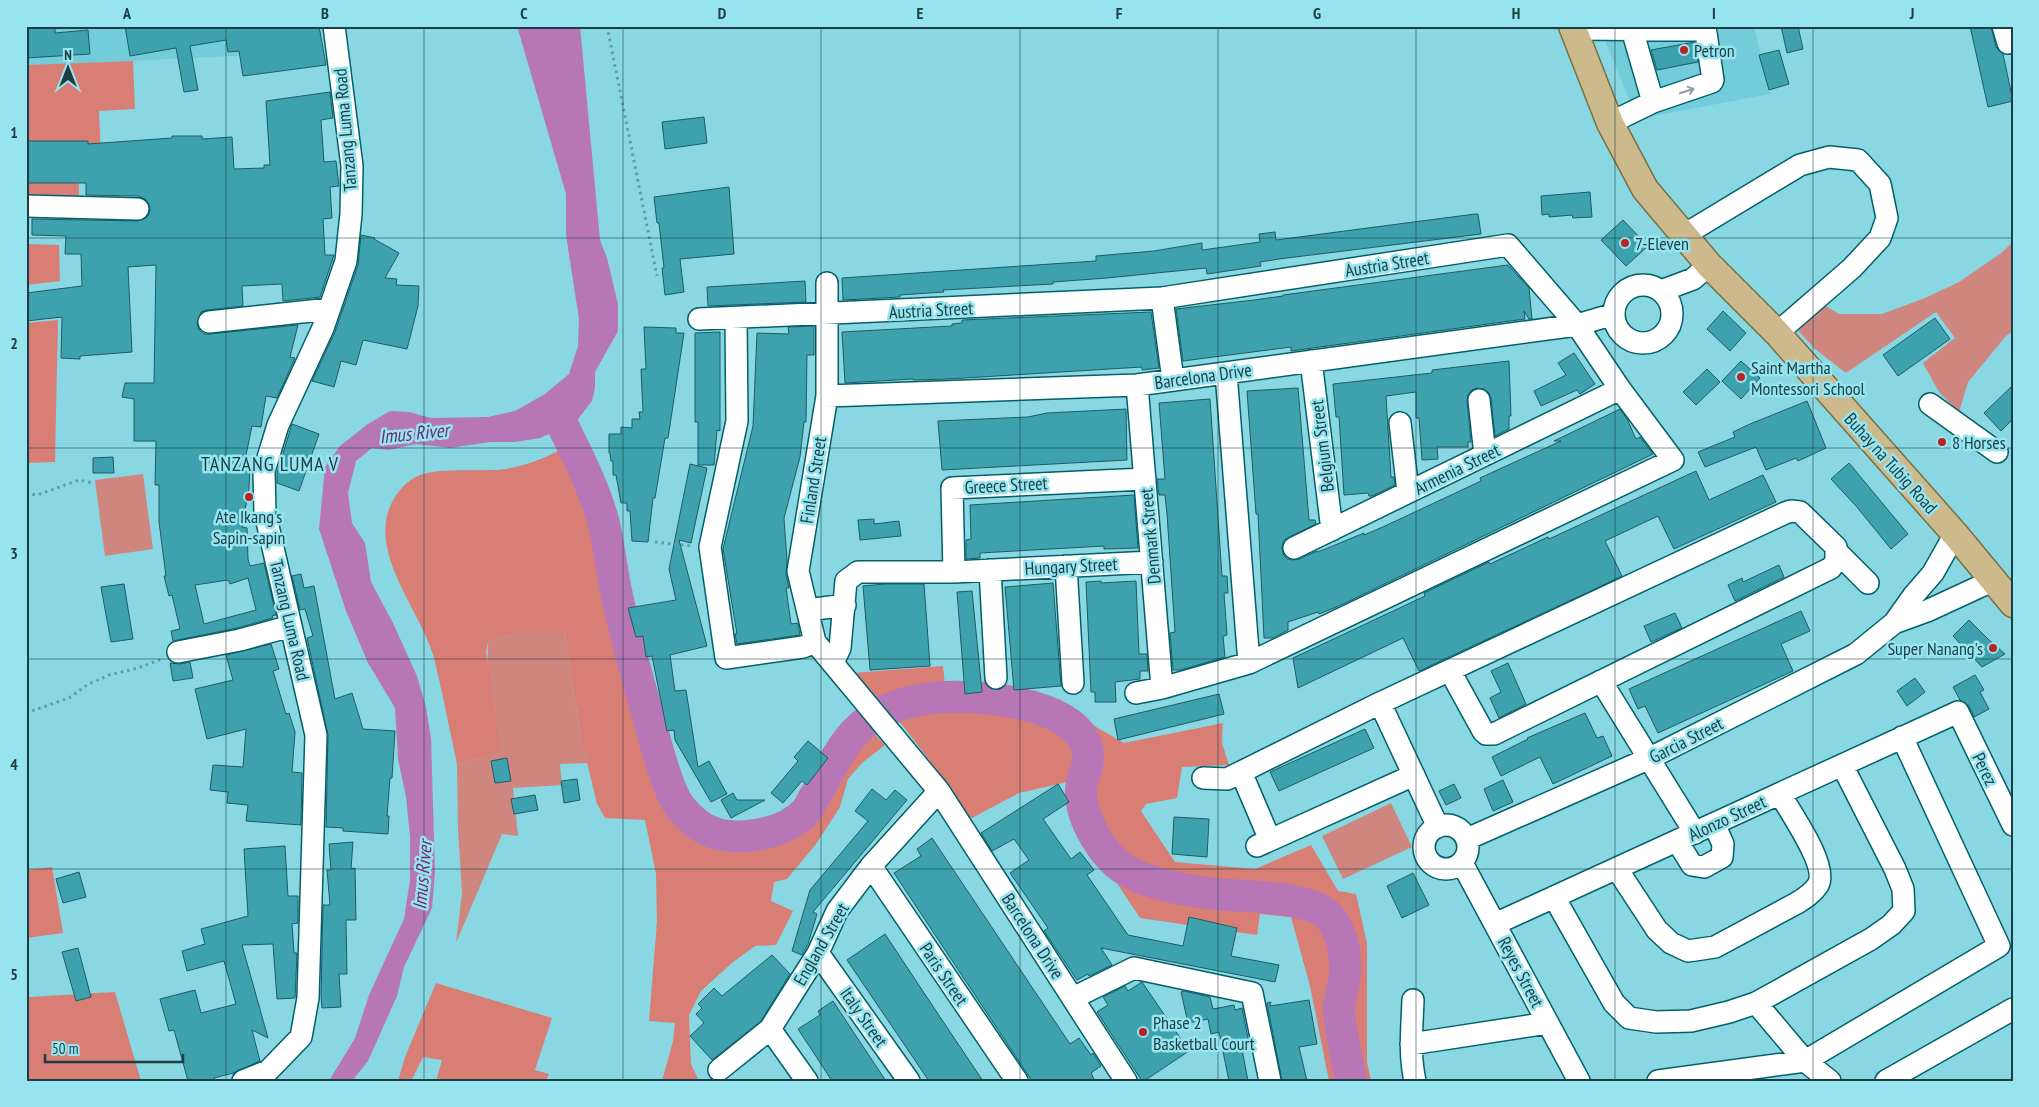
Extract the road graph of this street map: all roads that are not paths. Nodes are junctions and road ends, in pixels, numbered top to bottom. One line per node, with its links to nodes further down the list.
1 (334, 26): 13 (street, Tanzang Luma Road)
2 (1632, 27): 3 (street); 4 (street); 4 (street, one-way to 2)
3 (1572, 28): 5 (main road, Buhay na Tubig Road)
4 (1654, 102): 5 (street)
5 (1610, 123): 8 (main road, Buhay na Tubig Road)
6 (26, 206): 7 (street)
7 (138, 209)
8 (1684, 235): 9 (main road, Buhay na Tubig Road); 20 (street)
9 (1709, 265): 11 (street); 20 (main road, Buhay na Tubig Road)
10 (827, 283): 15 (street, Finland Street)
11 (1661, 291): 14 (street); 14 (street)
12 (1162, 298): 15 (street, Austria Street); 19 (street, Austria Street); 23 (street)
13 (330, 309): 18 (street); 50 (street, Tanzang Luma Road)
14 (1614, 314): 19 (street, Barcelona Drive)
15 (827, 315): 17 (street, Austria Street); 26 (street, Finland Street)
16 (699, 319): 17 (street, Austria Street)
17 (736, 319): 51 (street)
18 (209, 322)
19 (1577, 325): 21 (street, Barcelona Drive); 25 (street)
20 (1777, 333): 35 (main road, Buhay na Tubig Road)
21 (1311, 361): 22 (street, Barcelona Drive); 34 (street, Belgium Street)
22 (1226, 373): 23 (street, Barcelona Drive); 54 (street)
23 (1173, 380): 24 (street, Barcelona Drive)
24 (1137, 385): 26 (street, Barcelona Drive); 32 (street, Denmark Street)
25 (1620, 389): 31 (street, Armenia Street); 54 (street)
26 (827, 396): 48 (street, Finland Street)
27 (1479, 400): 31 (street)
28 (1930, 404): 30 (street)
29 (1400, 423): 33 (street)
30 (1997, 452)
31 (1485, 455): 33 (street, Armenia Street)
32 (1145, 479): 38 (street, Denmark Street); 41 (street, Greece Street)
33 (1408, 492): 34 (street, Armenia Street)
34 (1332, 530): 36 (street, Armenia Street)
35 (1955, 534): 42 (street, Garcia Street); 43 (main road, Buhay na Tubig Road)
36 (1294, 548)
37 (1838, 553): 44 (street); 55 (street); 57 (street)
38 (1152, 562): 39 (street, Hungary Street); 59 (street, Denmark Street)
39 (1066, 566): 40 (street, Hungary Street); 58 (street)
40 (990, 570): 41 (street, Hungary Street); 56 (street)
41 (954, 572): 46 (street, Hungary Street)
42 (1933, 573): 45 (street); 49 (street, Garcia Street)
43 (1994, 580): 45 (street, Garcia Street); 47 (main road, Buhay na Tubig Road)
44 (1868, 583)
45 (1955, 598): 49 (street, Garcia Street)
46 (845, 604): 48 (street); 53 (street)
47 (2013, 604)
48 (808, 610): 51 (street, Finland Street)
49 (1894, 623): 64 (street, Garcia Street)
50 (292, 626): 52 (street); 90 (street, Tanzang Luma Road)
51 (815, 642): 53 (street, Barcelona Drive)
52 (178, 652)
53 (833, 663): 69 (street, Barcelona Drive)
54 (1250, 663): 59 (street)
55 (1450, 671): 57 (street); 61 (street)
56 (996, 678)
57 (1602, 681): 64 (street)
58 (1073, 683)
59 (1162, 688): 60 (street)
60 (1136, 693)
61 (1380, 703): 66 (street); 67 (street)
62 (1958, 712): 63 (street, Alonzo Street); 71 (street, Perez)
63 (1902, 738): 65 (street, Alonzo Street); 88 (street)
64 (1650, 758): 73 (street); 74 (street, Garcia Street)
65 (1842, 766): 70 (street, Alonzo Street); 83 (street)
66 (1241, 772): 67 (street); 68 (street)
67 (1414, 775): 72 (street)
68 (1203, 778)
69 (939, 791): 76 (street, England Street); 81 (street, Barcelona Drive)
70 (1780, 794): 73 (street, Alonzo Street); 77 (street)
71 (2013, 826)
72 (1438, 827): 74 (street); 75 (street)
73 (1696, 832): 77 (street, Alonzo Street)
74 (1467, 839): 75 (street)
75 (1462, 863): 79 (street, Reyes Street)
76 (871, 866): 80 (street, England Street); 93 (street, Paris Street)
77 (1617, 868): 78 (street, Alonzo Street)
78 (1554, 898): 79 (street, Alonzo Street); 83 (street)
79 (1495, 924): 85 (street, Reyes Street)
80 (818, 953): 86 (street, England Street); 92 (street, Italy Street)
81 (1073, 998): 94 (street, Barcelona Drive); 95 (street)
82 (1412, 1000): 87 (street)
83 (1756, 1003): 88 (street)
84 (2013, 1009): 100 (street)
85 (1548, 1023): 87 (street); 97 (street, Reyes Street)
86 (770, 1029): 89 (street, England Street); 91 (street)
87 (1411, 1044): 96 (street)
88 (1805, 1060): 98 (street); 99 (street)
89 (719, 1070)
90 (243, 1081)
91 (807, 1081)
92 (909, 1081)
93 (1017, 1081)
94 (1126, 1081)
95 (1270, 1081)
96 (1415, 1081)
97 (1578, 1081)
98 (1658, 1081)
99 (1830, 1081)
100 (1886, 1081)

